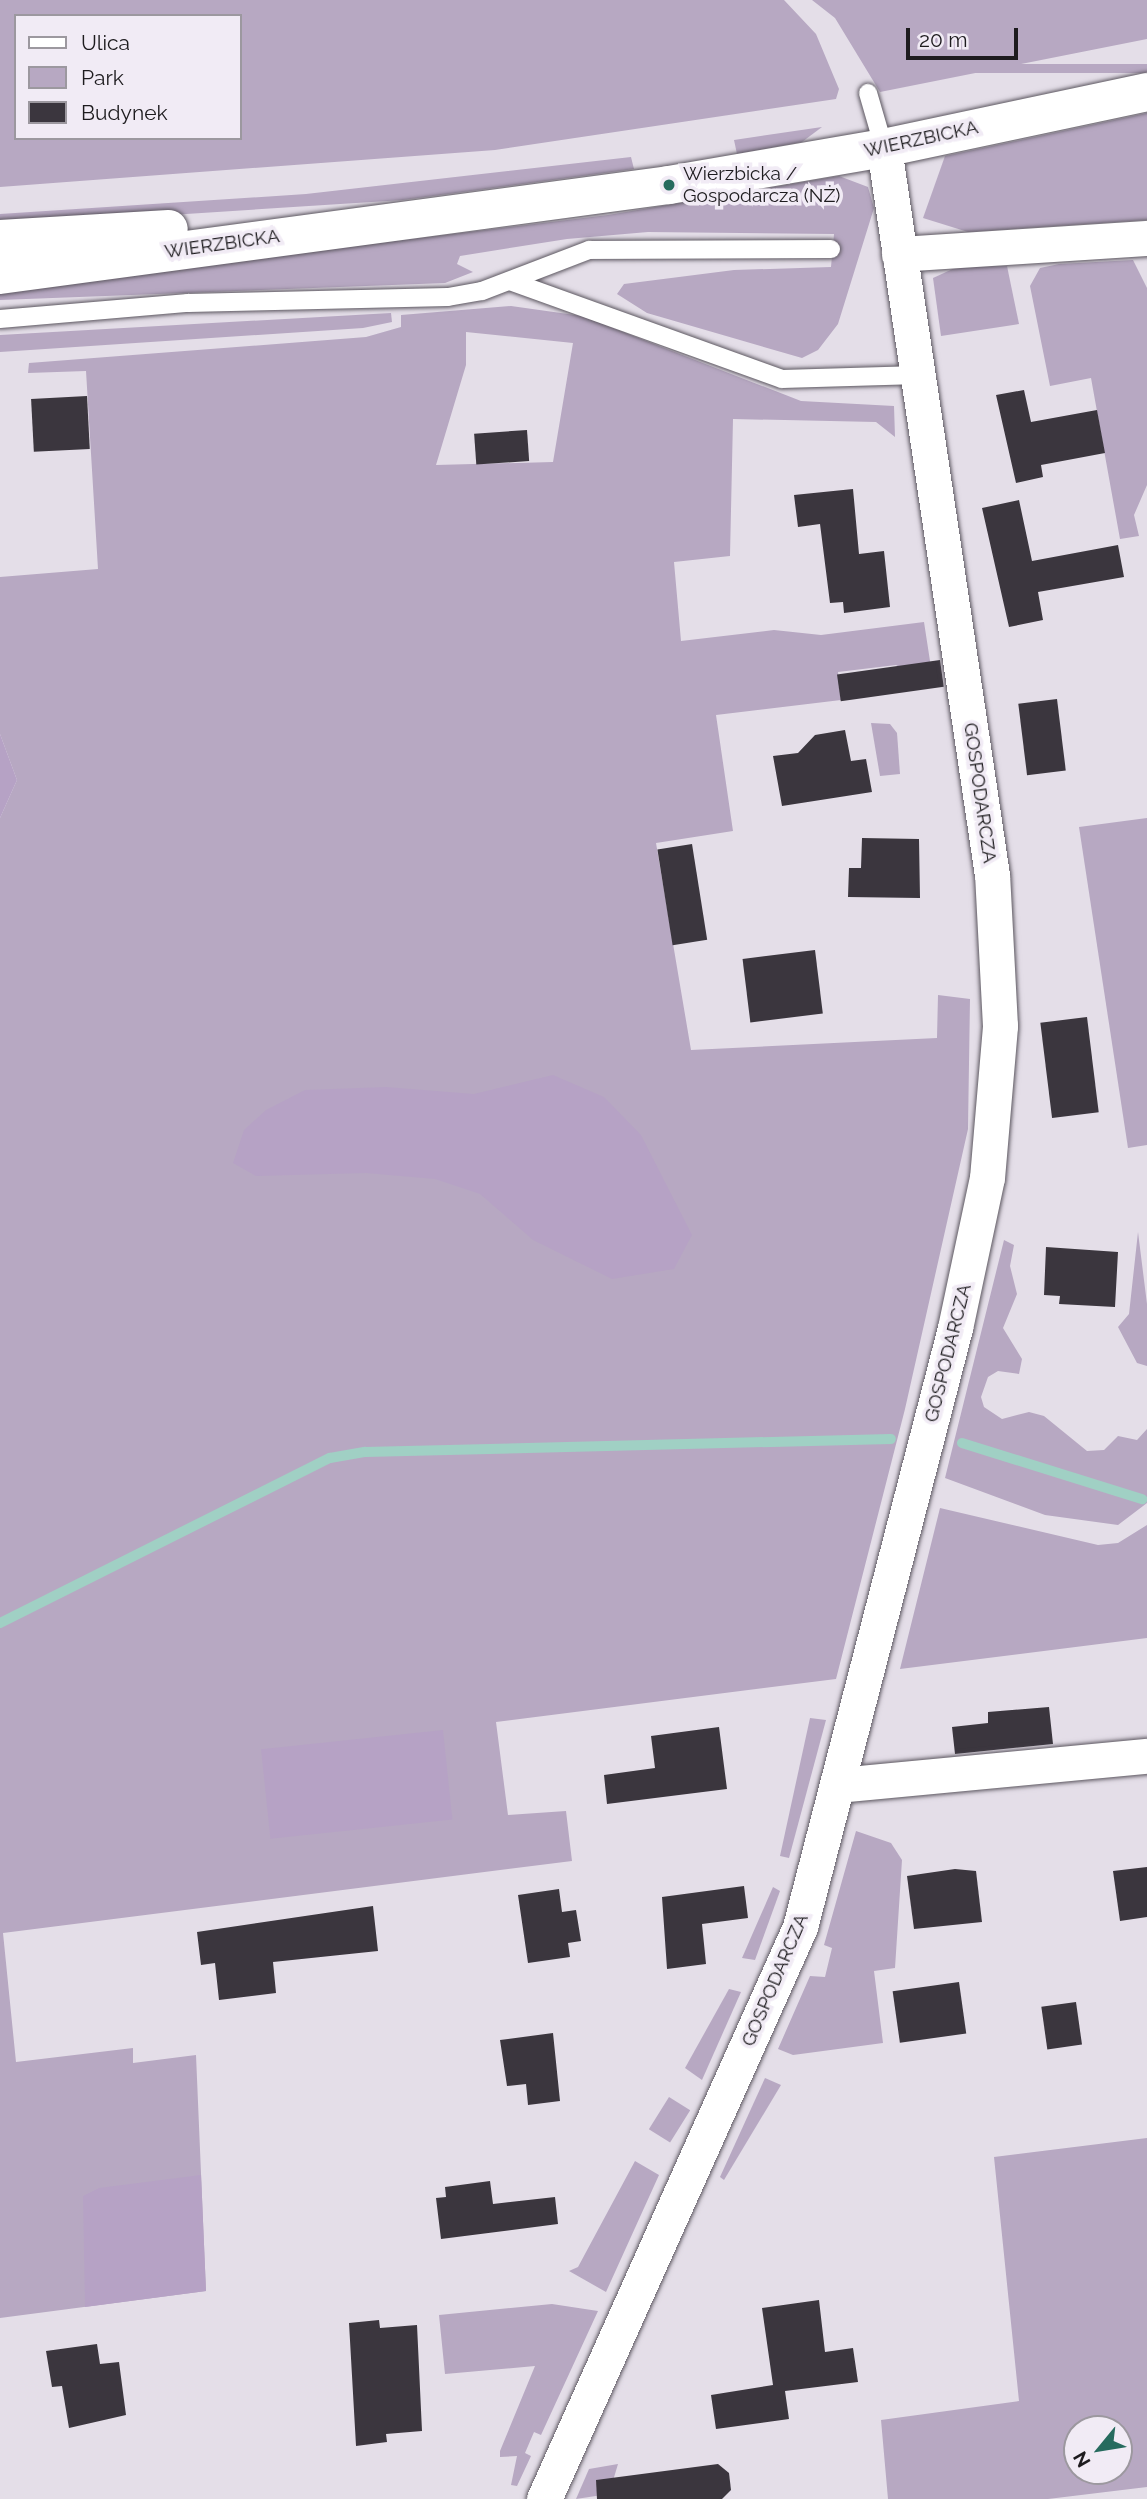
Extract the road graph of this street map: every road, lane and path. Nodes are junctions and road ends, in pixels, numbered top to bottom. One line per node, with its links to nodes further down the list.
1 (1147, 92): 3 (street, WIERZBICKA)
2 (868, 93): 3 (lane)
3 (884, 148): 4 (street, WIERZBICKA); 8 (street, GOSPODARCZA)
4 (443, 214): 6 (street, WIERZBICKA); 9 (street, WIERZBICKA)
5 (1147, 238): 8 (street)
6 (0, 239)
7 (831, 249): 10 (lane)
8 (900, 254): 12 (street, GOSPODARCZA)
9 (0, 275)
10 (510, 281): 11 (lane); 12 (lane)
11 (0, 319)
12 (919, 375): 14 (street, GOSPODARCZA)
13 (1147, 1756): 14 (street)
14 (838, 1786): 15 (street, GOSPODARCZA)
15 (544, 2499)

